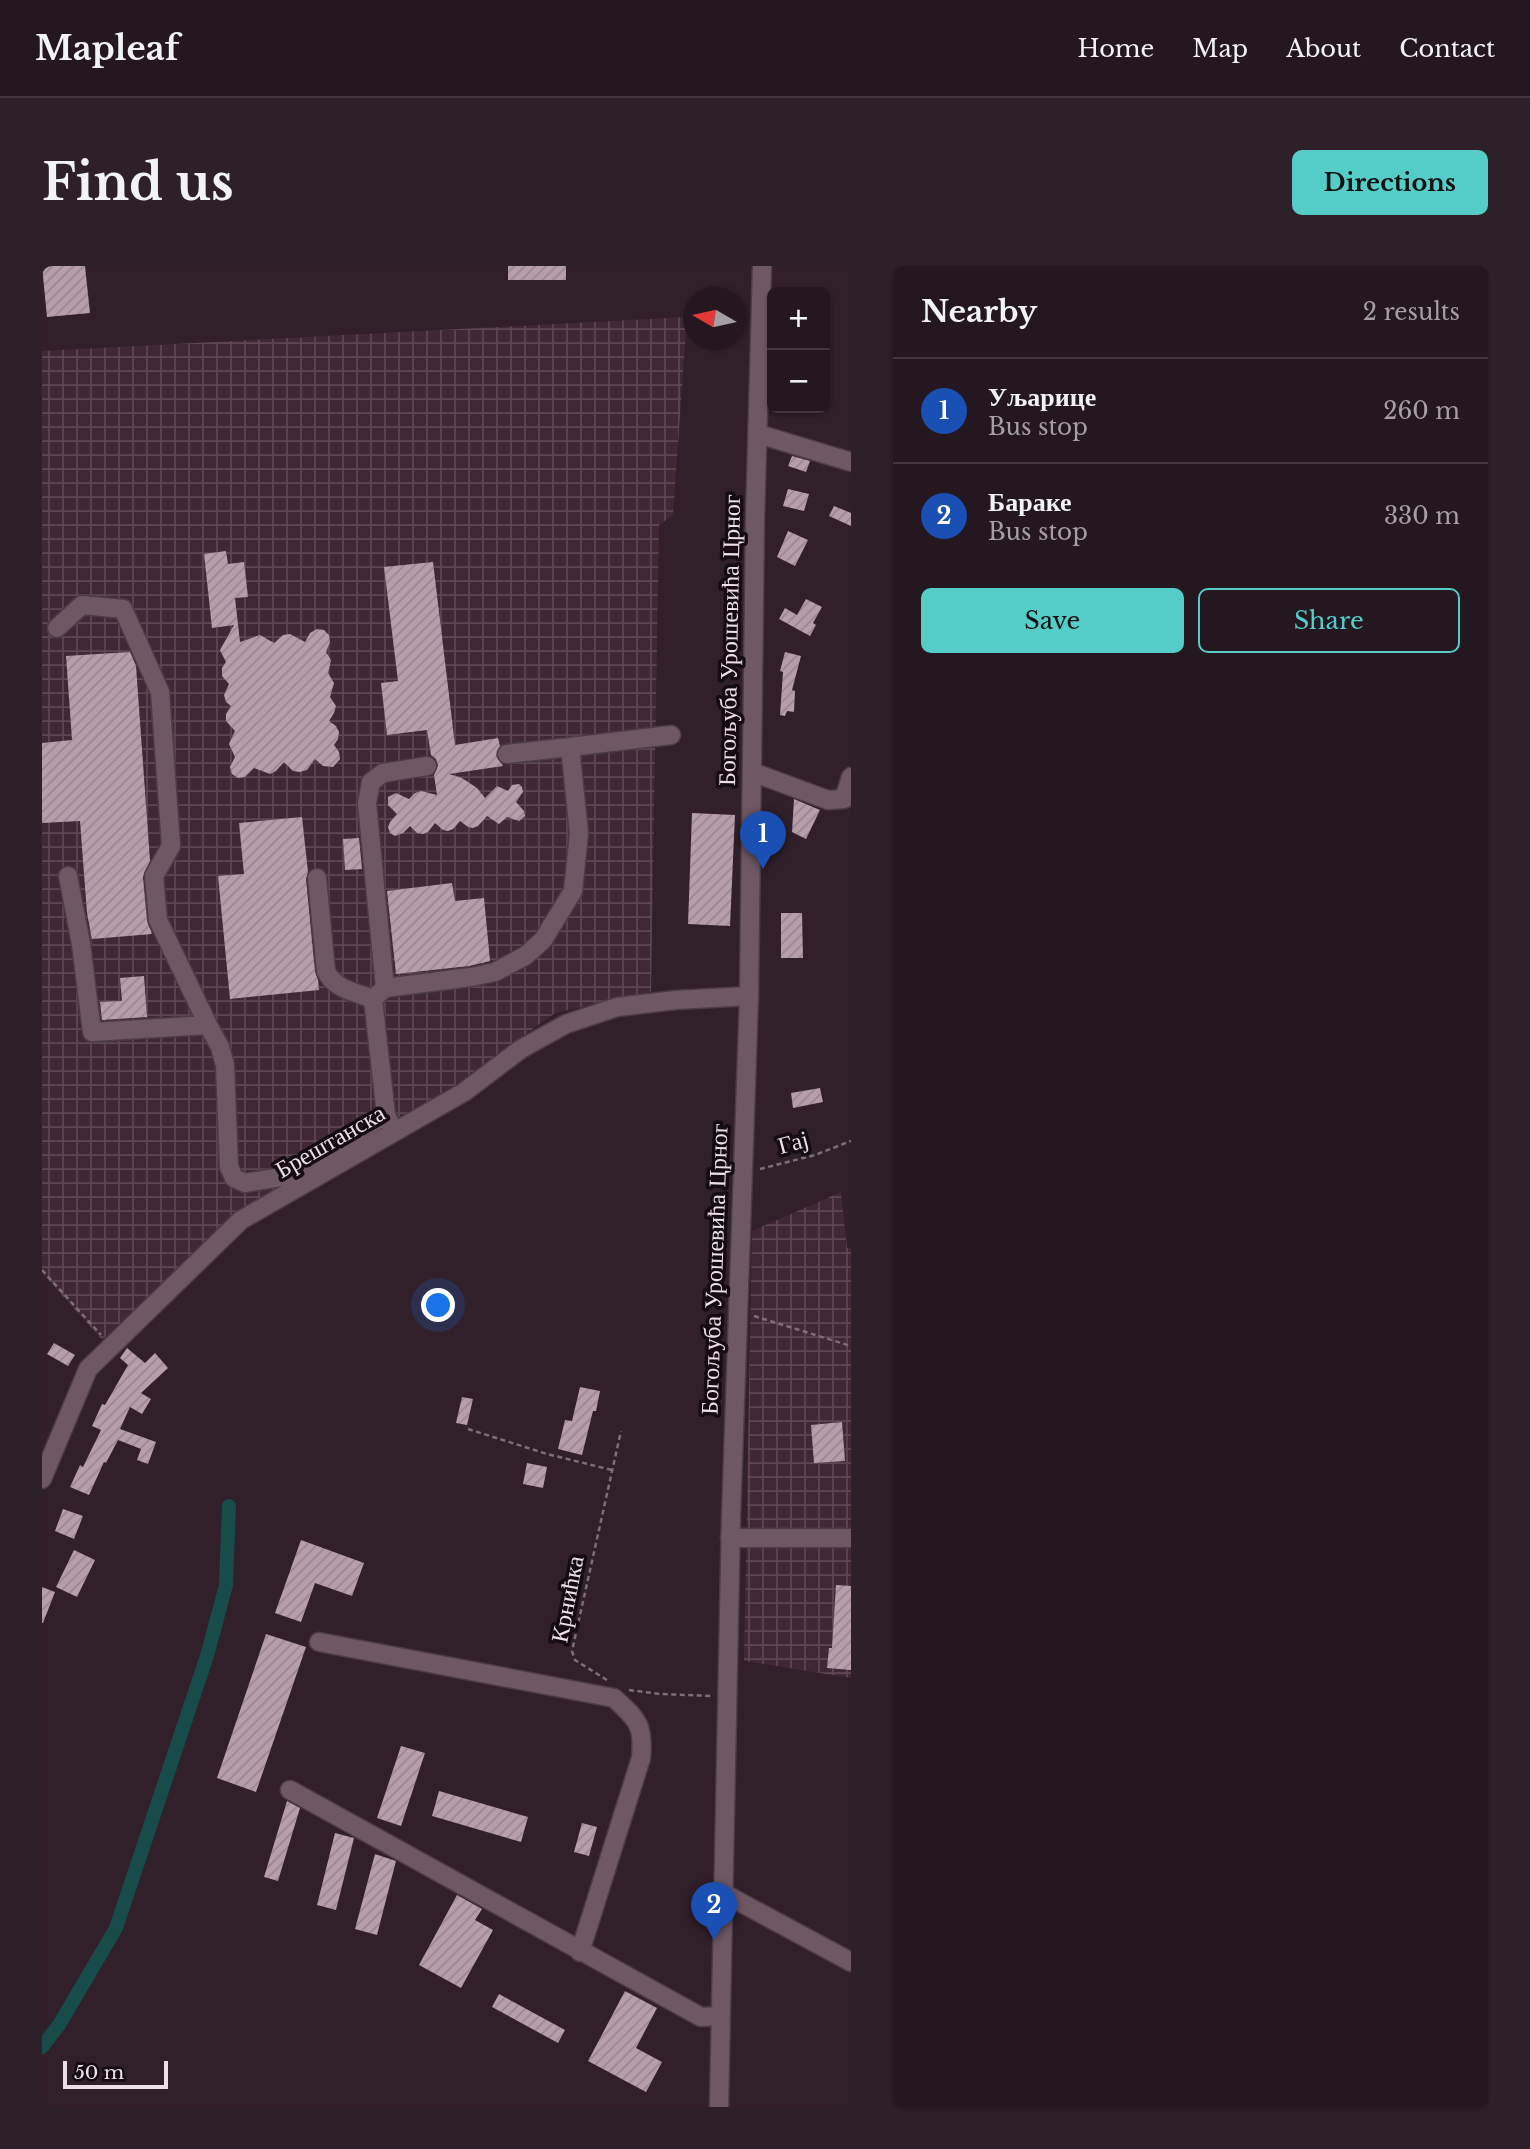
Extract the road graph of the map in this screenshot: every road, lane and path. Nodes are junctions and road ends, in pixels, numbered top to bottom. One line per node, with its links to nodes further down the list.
1 (762, 266): 2 (street, Богољуба Урошевића Црног)
2 (758, 434): 3 (street); 9 (street, Богољуба Урошевића Црног)
3 (851, 462)
4 (57, 628): 15 (street)
5 (671, 735): 6 (street)
6 (570, 747): 7 (street); 13 (street)
7 (507, 754)
8 (427, 766): 13 (street)
9 (752, 772): 10 (street); 14 (street, Богољуба Урошевића Црног)
10 (851, 777)
11 (68, 876): 15 (street)
12 (317, 878): 13 (street)
13 (379, 994): 16 (street)
14 (748, 996): 17 (street, Брештанска); 19 (street, Богољуба Урошевића Црног)
15 (208, 1025): 16 (street)
16 (386, 1115): 17 (street)
17 (396, 1132): 22 (street, Брештанска)
18 (851, 1141): 19 (path, Гај)
19 (743, 1173): 21 (street, Богољуба Урошевића Црног)
20 (42, 1270): 22 (path)
21 (737, 1311): 23 (path); 28 (street, Богољуба Урошевића Црног)
22 (110, 1346): 27 (street, Брештанска)
23 (851, 1346)
24 (468, 1429): 26 (path)
25 (621, 1431): 26 (path, Крнићка)
26 (612, 1470): 31 (path, Крнићка)
27 (42, 1479)
28 (730, 1538): 29 (street); 33 (street, Богољуба Урошевића Црног)
29 (851, 1538)
30 (319, 1642): 36 (street)
31 (614, 1684)
32 (623, 1690): 33 (path)
33 (726, 1696): 35 (street, Богољуба Урошевића Црног)
34 (290, 1790): 36 (street)
35 (723, 1893): 37 (street); 38 (street, Богољуба Урошевића Црног)
36 (579, 1952): 38 (street)
37 (851, 1962)
38 (720, 2016): 39 (street, Богољуба Урошевића Црног)
39 (719, 2107)

